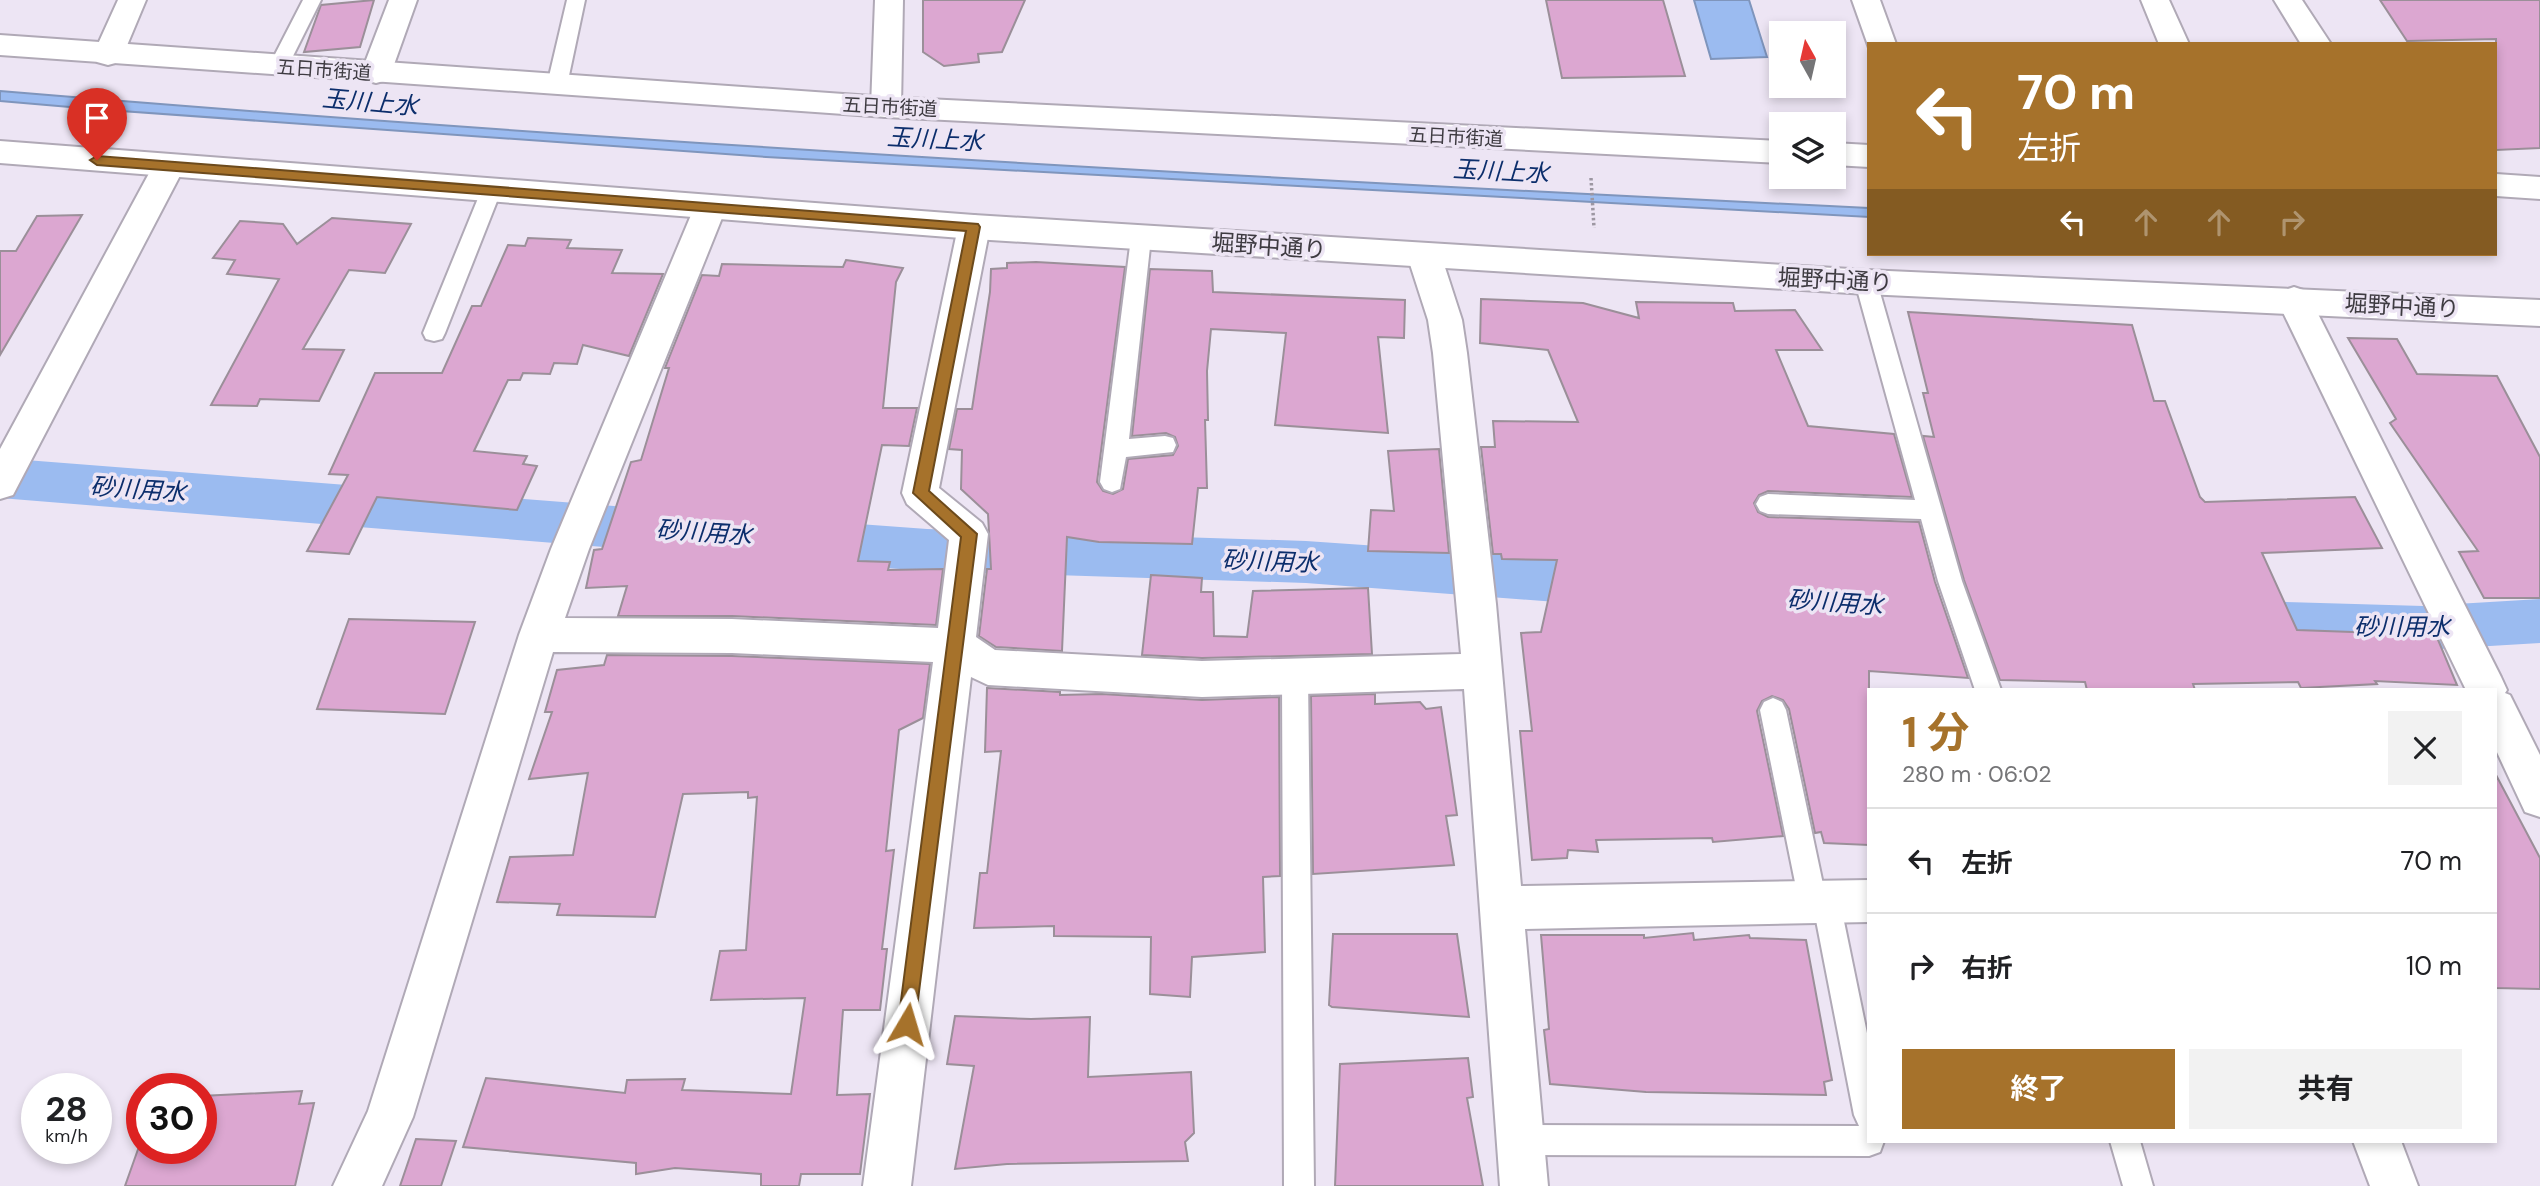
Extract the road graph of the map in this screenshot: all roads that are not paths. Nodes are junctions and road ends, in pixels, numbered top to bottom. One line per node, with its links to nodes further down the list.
1 (132, 0): 13 (street)
2 (312, 0): 14 (lane)
3 (403, 0): 15 (street)
4 (576, 0): 16 (lane)
5 (889, 0): 17 (street)
6 (1866, 0): 9 (street)
7 (2155, 0): 10 (street)
8 (2288, 0): 11 (street)
9 (1880, 42)
10 (2173, 42)
11 (2315, 42)
12 (0, 45): 13 (street, 五日市街道)
13 (108, 55): 14 (street, 五日市街道)
14 (279, 66): 15 (street, 五日市街道)
15 (376, 73): 16 (street, 五日市街道)
16 (557, 86): 17 (street, 五日市街道)
17 (886, 107): 18 (street, 五日市街道)
18 (1769, 151)
19 (0, 152): 22 (street, 堀野中通り)
20 (1846, 155): 21 (street)
21 (1867, 156)
22 (169, 166): 25 (street, 堀野中通り); 36 (street)
23 (2497, 185): 24 (street)
24 (2540, 188)
25 (491, 191): 26 (street, 堀野中通り); 33 (lane)
26 (710, 208): 27 (street, 堀野中通り); 40 (street)
27 (974, 227): 28 (street, 堀野中通り); 41 (street)
28 (1141, 238): 29 (street, 堀野中通り); 35 (lane)
29 (1424, 255): 30 (street, 堀野中通り); 42 (street)
30 (1866, 282): 31 (street, 堀野中通り); 39 (lane)
31 (2294, 300): 32 (street, 堀野中通り); 45 (street)
32 (2540, 313)
33 (434, 333)
34 (1165, 444): 35 (lane)
35 (1116, 449): 37 (lane)
36 (7, 470)
37 (1112, 482)
38 (1768, 504): 39 (lane)
39 (1931, 510): 44 (lane)
40 (539, 635): 41 (street); 57 (street)
41 (956, 646): 43 (street); 58 (street)
42 (1482, 671): 43 (street); 51 (street)
43 (1295, 677): 59 (lane)
44 (1987, 688)
45 (2486, 688)
46 (1773, 710): 50 (lane)
47 (2499, 722): 48 (street)
48 (2540, 798)
49 (1867, 901): 50 (street)
50 (1819, 902): 51 (street); 52 (lane)
51 (1500, 908): 53 (street)
52 (1867, 1106)
53 (1522, 1140): 54 (lane); 60 (street)
54 (1867, 1141)
55 (2126, 1143): 61 (lane)
56 (2377, 1143): 62 (street)
57 (357, 1186)
58 (887, 1186)
59 (1298, 1186)
60 (1524, 1186)
61 (2138, 1186)
62 (2393, 1186)

